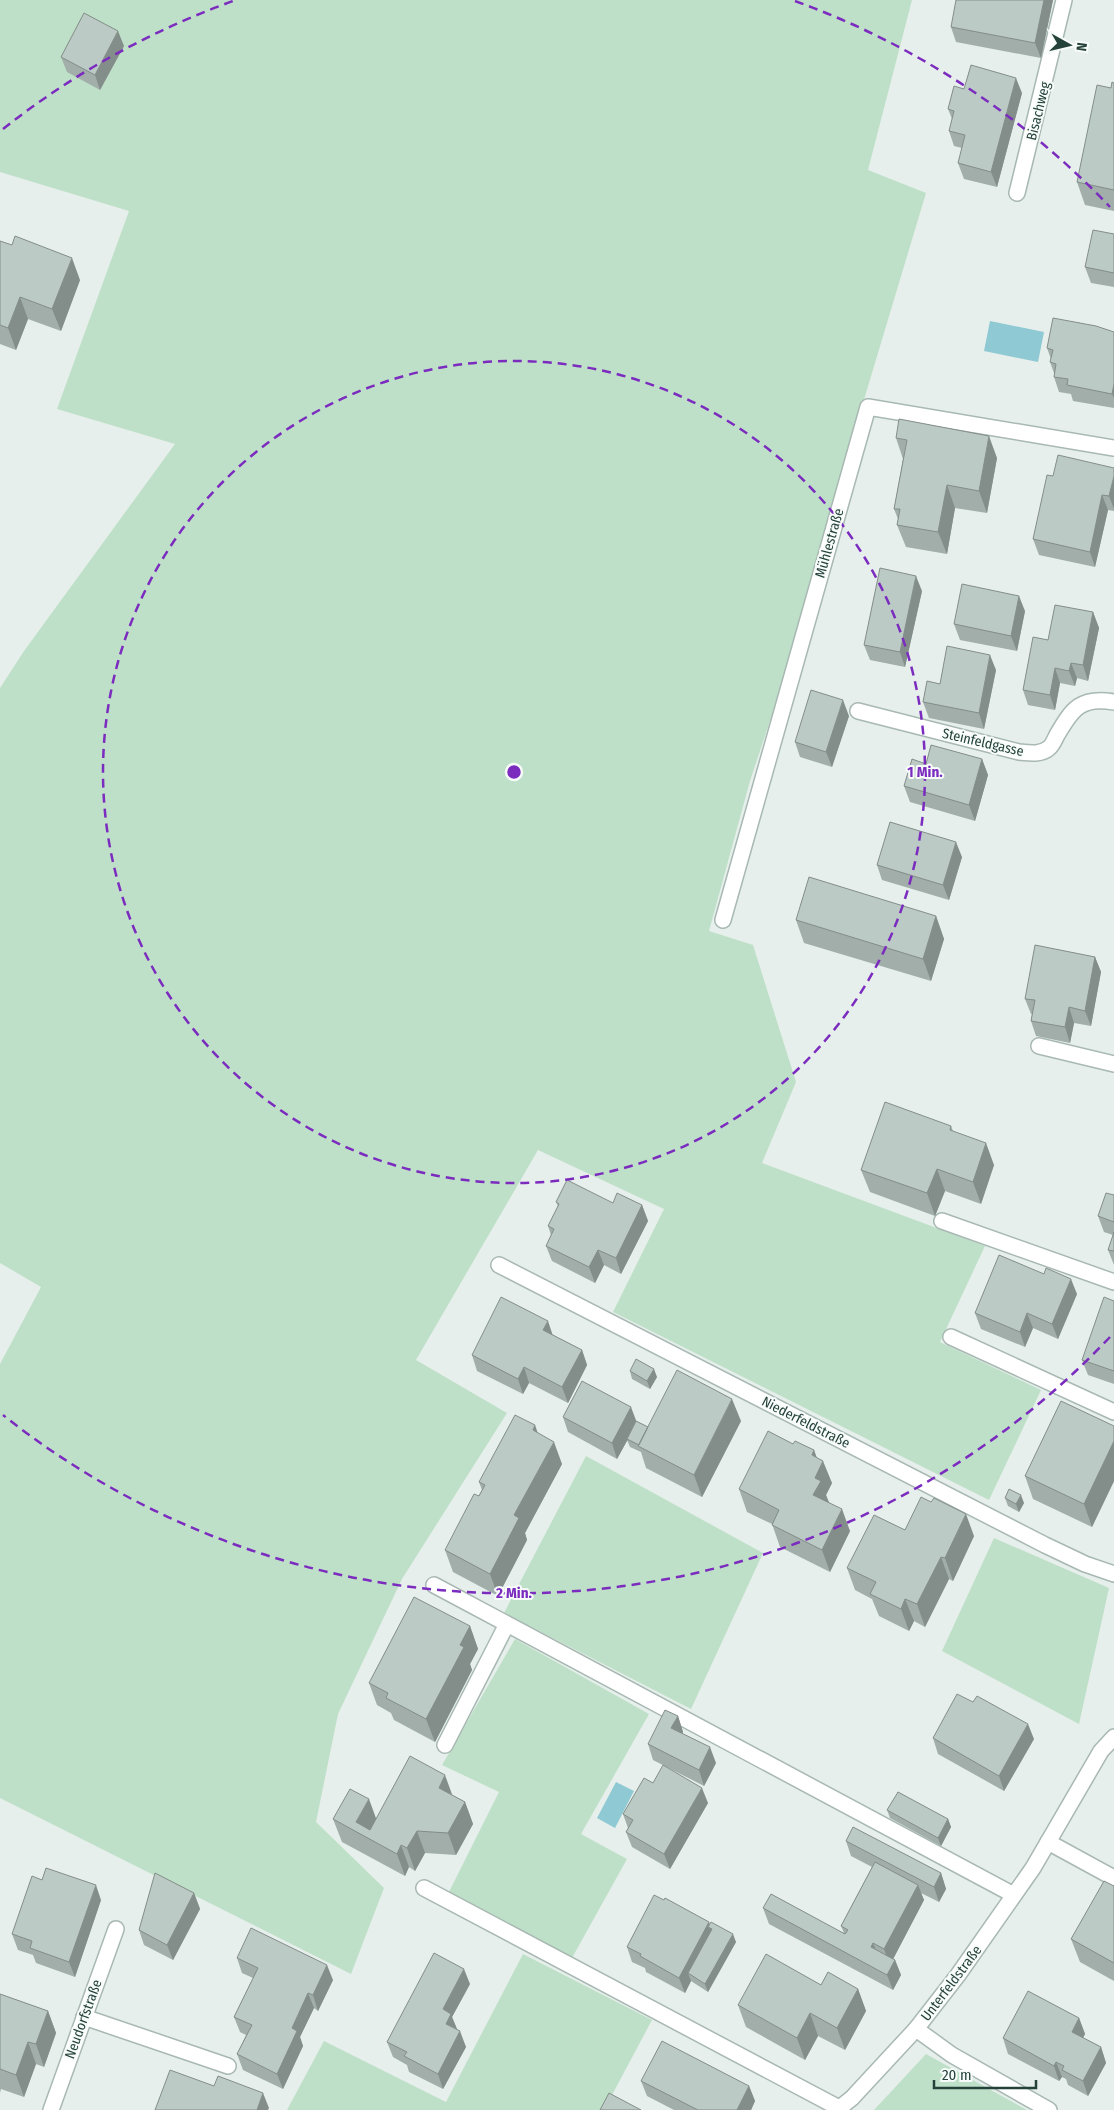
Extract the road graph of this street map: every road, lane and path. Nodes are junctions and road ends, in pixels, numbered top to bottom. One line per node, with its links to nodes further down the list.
1 (1064, 0): 2 (street, Bisachweg)
2 (1017, 193)
3 (1114, 448): 6 (street, Mühlestraße)
4 (1114, 702): 5 (street, Steinfeldgasse)
5 (858, 711)
6 (724, 920)
7 (1039, 1046): 8 (street)
8 (1114, 1064)
9 (942, 1221): 11 (street)
10 (499, 1265): 14 (street, Niederfeldstraße)
11 (1114, 1282)
12 (951, 1336): 13 (street)
13 (1114, 1412)
14 (1114, 1574)
15 (434, 1585): 16 (street)
16 (507, 1624): 18 (street); 22 (street)
17 (1114, 1737): 19 (street, Unterfeldstraße)
18 (445, 1745)
19 (1048, 1842): 20 (street); 22 (street, Unterfeldstraße)
20 (1114, 1878)
21 (424, 1888): 27 (street)
22 (1014, 1895): 25 (street, Unterfeldstraße)
23 (116, 1929): 24 (street, Neudorfstraße)
24 (84, 2018): 26 (street); 28 (street, Neudorfstraße)
25 (916, 2029): 27 (street, Unterfeldstraße); 29 (street)
26 (228, 2066)
27 (838, 2109)
28 (51, 2110)
29 (1049, 2110)

